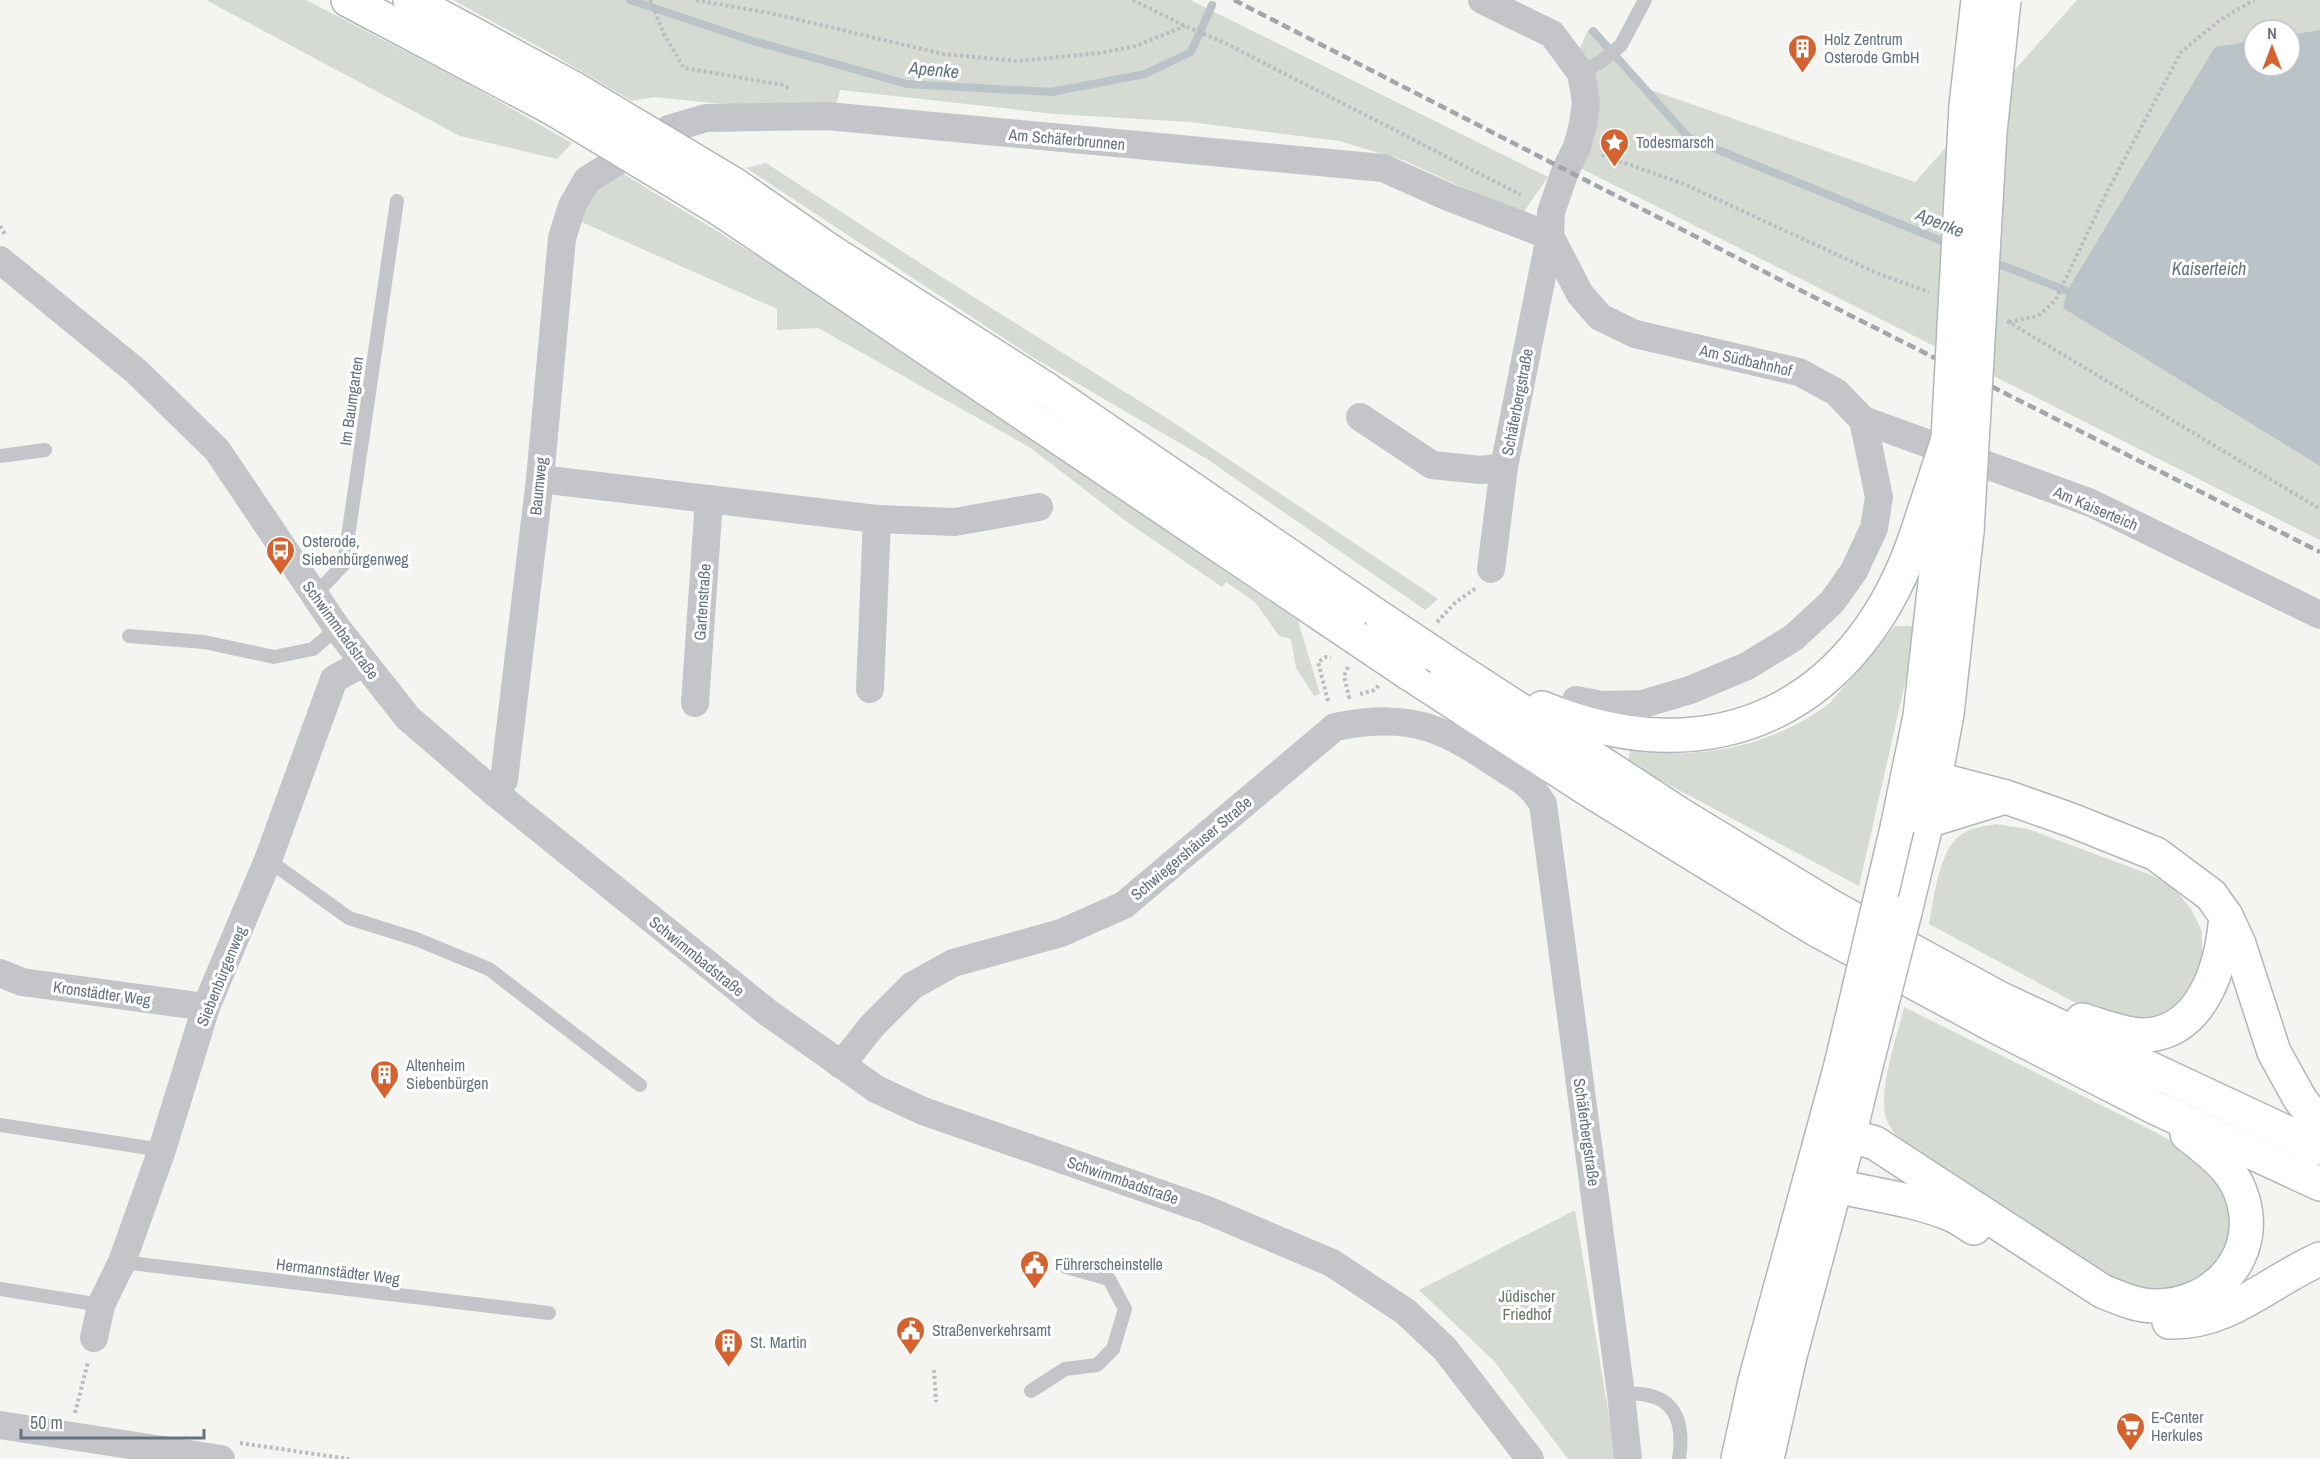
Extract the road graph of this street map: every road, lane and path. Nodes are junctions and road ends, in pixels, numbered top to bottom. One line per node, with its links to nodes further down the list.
1 (348, 0): 14 (main road)
2 (410, 0): 14 (main road)
3 (650, 0): 13 (path)
4 (696, 0): 11 (path)
5 (1133, 0): 11 (path)
6 (1482, 0): 12 (street)
7 (1645, 0): 12 (lane)
8 (1978, 0): 31 (main road, bridge)
9 (2004, 0): 31 (main road, bridge)
10 (2254, 0): 21 (path)
11 (1185, 26): 18 (path)
12 (1591, 67): 18 (street)
13 (793, 91)
14 (564, 99): 16 (main road, bridge)
15 (587, 180): 18 (street, Am Schäferbrunnen); 27 (street, Baumweg)
16 (727, 197): 38 (main road, bridge); 54 (main road, bridge)
17 (397, 201): 33 (lane, Im Baumgarten)
18 (1551, 224): 23 (street, Am Südbahnhof); 26 (street, Schäferbergstraße)
19 (0, 226): 20 (path)
20 (5, 252): 33 (street, Schwimmbadstraße)
21 (2009, 322)
22 (1360, 417): 26 (street)
23 (1863, 420): 34 (street, Am Kaiserteich); 40 (street)
24 (45, 450): 25 (lane)
25 (0, 456)
26 (1504, 467): 32 (street, Schäferbergstraße)
27 (540, 479): 28 (street); 43 (street, Baumweg)
28 (709, 500): 30 (street); 41 (street, Gartenstraße)
29 (1039, 507): 30 (street)
30 (877, 519): 39 (street)
31 (1943, 529): 38 (main road); 42 (main road)
32 (1491, 569)
33 (315, 595): 35 (street, Schwimmbadstraße)
34 (2320, 615)
35 (337, 628): 36 (lane); 37 (street, Schwimmbadstraße)
36 (129, 636)
37 (363, 663): 43 (street, Schwimmbadstraße); 47 (street, Siebenbürgenweg)
38 (1473, 681): 50 (main road)
39 (870, 689)
40 (1576, 700)
41 (695, 703)
42 (1922, 775): 44 (main road); 46 (main road)
43 (494, 792): 52 (street, Schwimmbadstraße)
44 (2006, 797): 46 (main road); 48 (main road)
45 (1543, 804): 52 (street, Schwiegershäuser Straße); 71 (street, Schäferbergstraße)
46 (1915, 830): 57 (main road, bridge)
47 (268, 860): 51 (street, Siebenbürgenweg); 53 (lane)
48 (2226, 916): 50 (main road); 56 (main road)
49 (0, 973): 51 (street, Kronstädter Weg)
50 (1999, 998): 58 (main road)
51 (206, 1007): 59 (street, Siebenbürgenweg)
52 (841, 1065): 76 (street, Schwimmbadstraße)
53 (640, 1085)
54 (2156, 1108): 57 (main road); 61 (main road)
55 (0, 1125): 59 (lane)
56 (2320, 1125)
57 (1837, 1132): 60 (main road)
58 (2320, 1148)
59 (162, 1150): 63 (street, Siebenbürgenweg)
60 (1823, 1183): 62 (main road); 79 (main road); 80 (main road)
61 (2320, 1184)
62 (2320, 1259)
63 (122, 1262): 66 (street, Siebenbürgenweg); 67 (lane, Hermannstädter Weg)
64 (1066, 1267): 70 (lane)
65 (0, 1289): 66 (lane)
66 (101, 1305): 68 (street, Siebenbürgenweg)
67 (549, 1313)
68 (94, 1338): 73 (path)
69 (934, 1370): 72 (path)
70 (1031, 1391)
71 (1622, 1394): 77 (street, Schäferbergstraße); 78 (lane)
72 (936, 1402)
73 (74, 1419)
74 (0, 1425): 75 (street)
75 (221, 1459)
76 (1530, 1459)
77 (1628, 1459)
78 (1679, 1459)
79 (1738, 1459)
80 (1767, 1459)

